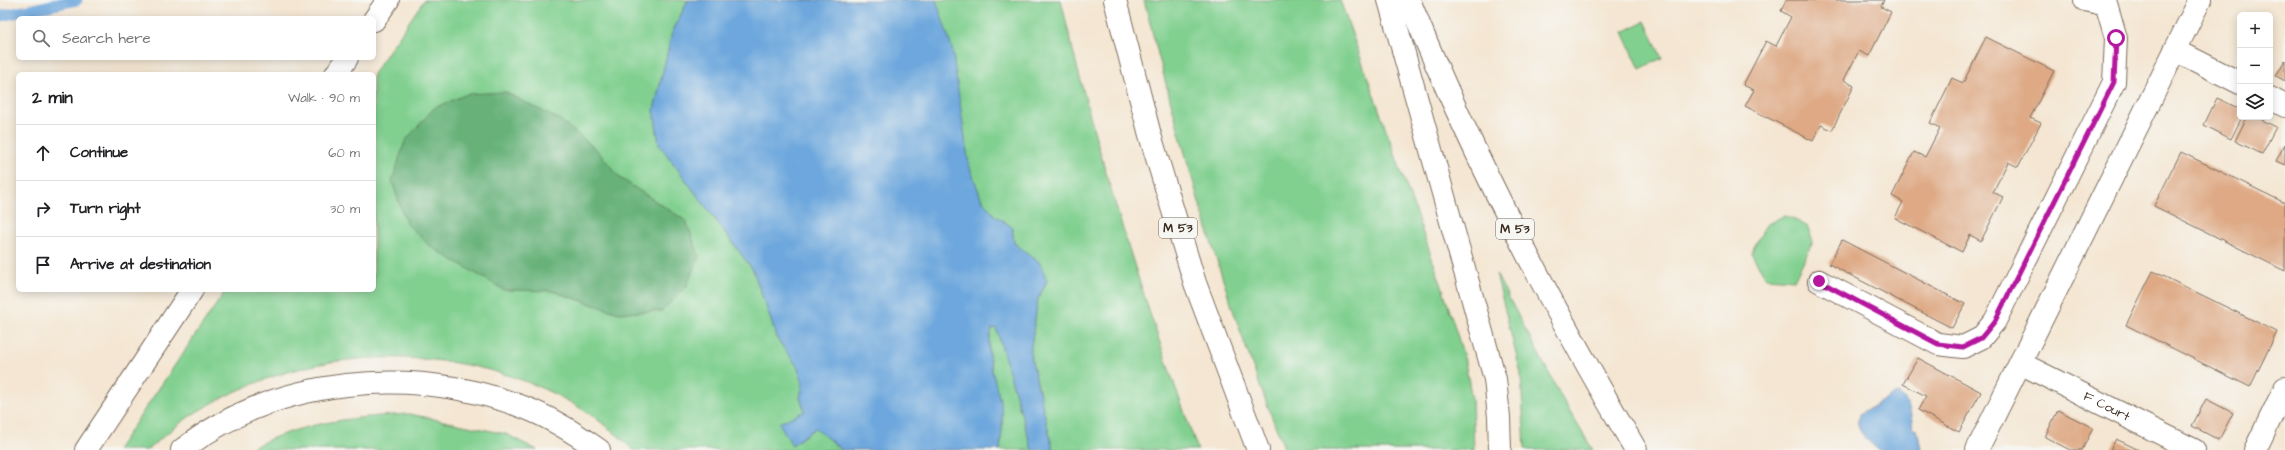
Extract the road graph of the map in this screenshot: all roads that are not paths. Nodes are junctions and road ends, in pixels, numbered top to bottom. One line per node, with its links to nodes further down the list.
1 (388, 0): 8 (main road)
2 (1115, 0): 22 (main road, M 53)
3 (1390, 0): 23 (main road)
4 (1409, 0): 24 (main road, M 53)
5 (2085, 0): 6 (main road)
6 (2104, 0): 15 (main road)
7 (2200, 0): 9 (main road)
8 (376, 17)
9 (2175, 50): 12 (main road); 17 (main road)
10 (346, 60): 11 (main road)
11 (337, 72)
12 (2237, 81)
13 (2273, 100): 14 (main road)
14 (2285, 106)
15 (1819, 281)
16 (191, 292): 19 (main road)
17 (2020, 364): 25 (main road); 26 (main road, F Court)
18 (2285, 388): 27 (main road)
19 (86, 450)
20 (182, 450): 21 (main road)
21 (599, 450)
22 (1258, 450)
23 (1500, 450)
24 (1636, 450)
25 (1977, 450)
26 (2194, 450)
27 (2255, 450)

